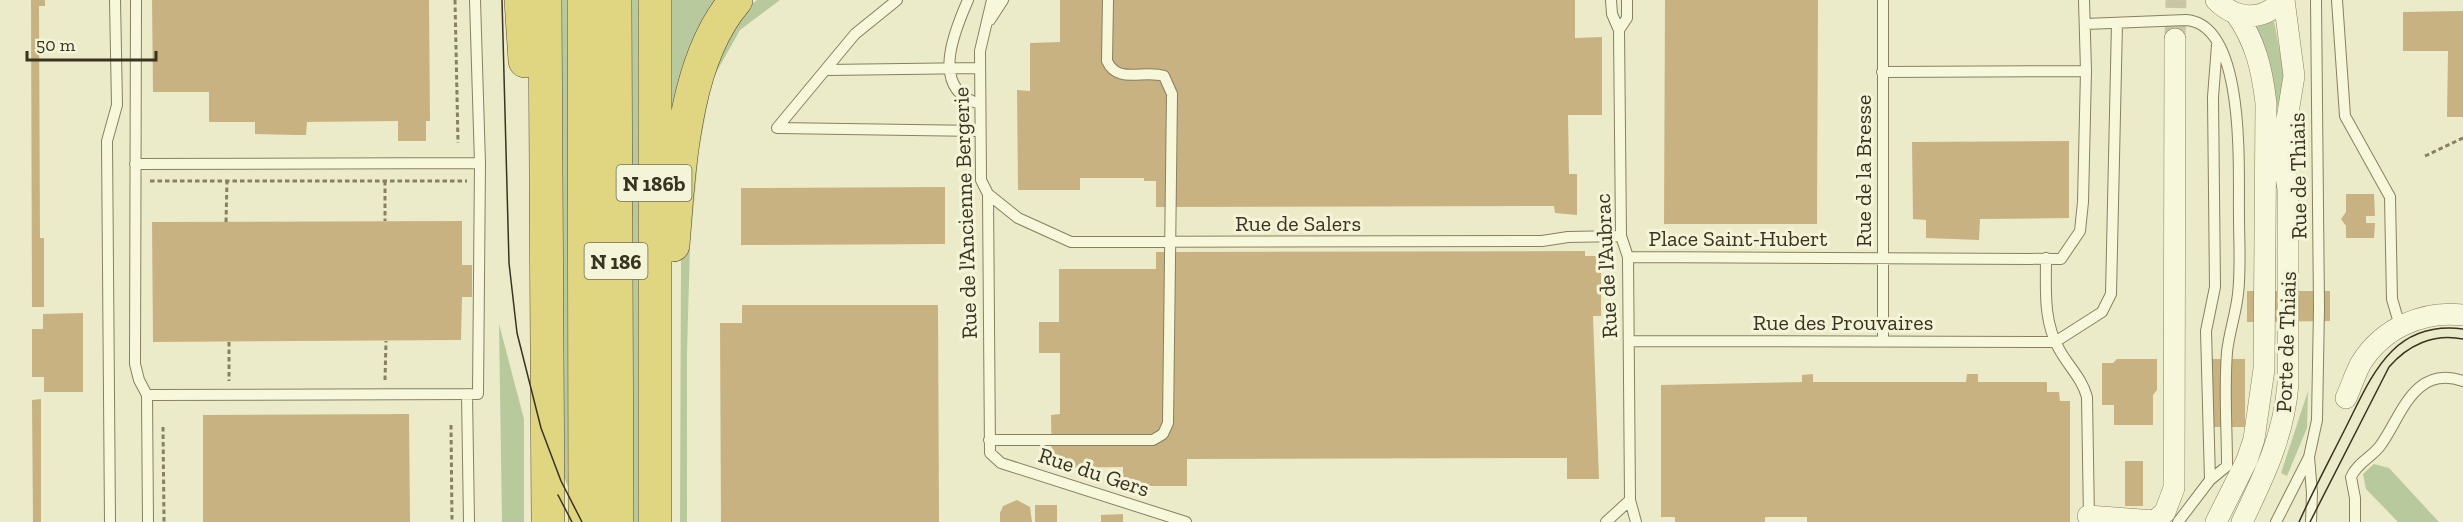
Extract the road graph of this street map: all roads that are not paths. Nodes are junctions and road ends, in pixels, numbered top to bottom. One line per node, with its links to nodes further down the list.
1 (115, 0): 61 (lane)
2 (136, 0): 38 (lane)
3 (475, 0): 37 (lane)
4 (521, 0): 44 (highway)
5 (545, 0): 44 (highway)
6 (584, 0): 65 (highway, N 186)
7 (615, 0): 66 (highway, N 186)
8 (655, 0): 50 (highway, N 186b)
9 (736, 0): 50 (highway)
10 (897, 0): 32 (lane)
11 (968, 0): 30 (lane)
12 (1003, 0): 26 (lane)
13 (1108, 0): 55 (lane)
14 (1611, 0): 27 (lane, Rue de l'Aubrac)
15 (1627, 0): 27 (lane, Rue de l'Aubrac)
16 (1883, 0): 34 (lane, Rue de la Bresse)
17 (2084, 0): 25 (lane)
18 (2217, 0): 23 (street)
19 (2283, 0): 23 (street); 73 (street, Porte de Thiais)
20 (2316, 0): 56 (lane, Rue de Thiais)
21 (2337, 0): 46 (lane)
22 (991, 2): 26 (lane, Rue de l'Ancienne Bergerie)
23 (2236, 14): 72 (street)
24 (2116, 23): 25 (lane); 29 (lane); 49 (lane)
25 (2085, 24): 33 (lane)
26 (986, 26): 31 (lane, Rue de l'Ancienne Bergerie)
27 (1620, 30): 40 (lane, Rue de l'Aubrac)
28 (2175, 39): 60 (street)
29 (2217, 42): 58 (lane); 58 (lane)
30 (949, 68): 31 (lane); 32 (lane); 35 (lane)
31 (980, 68): 35 (lane, Rue de l'Ancienne Bergerie)
32 (826, 70): 36 (lane)
33 (2086, 71): 34 (lane); 43 (lane)
34 (1882, 72): 42 (lane, Rue de la Bresse)
35 (980, 104): 36 (lane, Rue de l'Ancienne Bergerie)
36 (980, 132): 39 (lane, Rue de l'Ancienne Bergerie)
37 (480, 163): 38 (lane); 52 (lane)
38 (135, 164): 53 (lane)
39 (988, 194): 40 (lane, Rue de Salers); 55 (lane, Rue de l'Ancienne Bergerie)
40 (1621, 237): 41 (lane, Rue de l'Aubrac)
41 (1628, 257): 42 (lane, Place Saint-Hubert); 47 (lane, Rue de l'Aubrac)
42 (1883, 258): 43 (lane, Place Saint-Hubert); 48 (lane, Rue de la Bresse)
43 (2046, 258): 49 (lane)
44 (547, 280): 64 (highway)
45 (2463, 315): 46 (street)
46 (2403, 325): 54 (street)
47 (1630, 341): 48 (lane, Rue des Prouvaires); 59 (lane, Rue de l'Aubrac)
48 (1883, 341): 49 (lane, Rue des Prouvaires)
49 (2055, 342): 60 (lane)
50 (654, 367): 67 (highway, N 186b)
51 (2463, 381): 76 (lane)
52 (467, 394): 53 (lane); 63 (lane)
53 (147, 395): 62 (lane)
54 (2346, 399)
55 (988, 440): 57 (lane, Rue de l'Ancienne Bergerie)
56 (2309, 456): 74 (lane, Rue de Thiais); 75 (lane)
57 (993, 457): 68 (lane, Rue du Gers)
58 (2210, 480): 71 (lane)
59 (1630, 501): 69 (lane); 70 (lane, Rue de l'Aubrac)
60 (2089, 520)
61 (110, 522)
62 (148, 522)
63 (469, 522)
64 (548, 522)
65 (585, 522)
66 (617, 522)
67 (655, 522)
68 (1186, 522)
69 (1606, 522)
70 (1636, 522)
71 (2178, 522)
72 (2216, 522)
73 (2242, 522)
74 (2276, 522)
75 (2311, 522)
76 (2355, 522)

